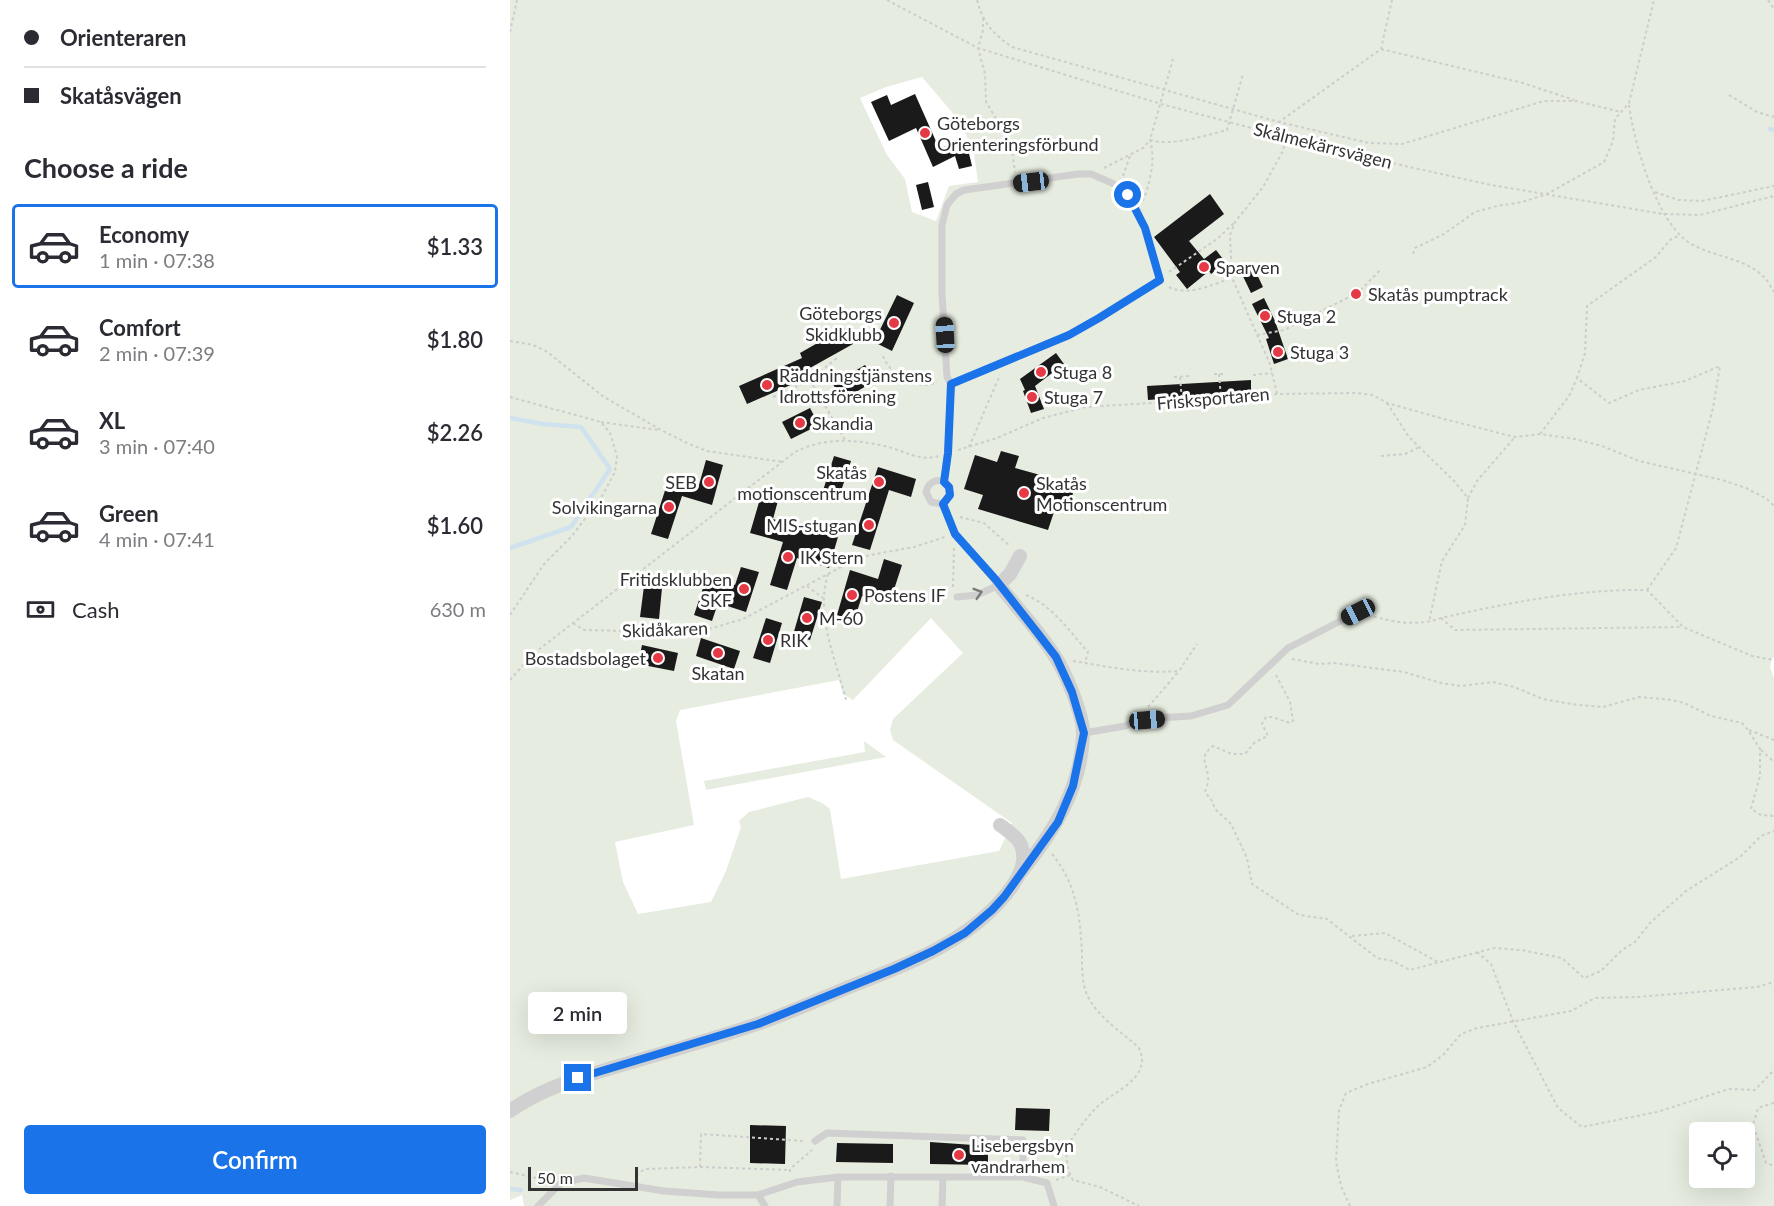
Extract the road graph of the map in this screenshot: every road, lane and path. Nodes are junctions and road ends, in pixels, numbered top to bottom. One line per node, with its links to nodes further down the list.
1 (517, 0): 9 (path)
2 (887, 0): 10 (path, Skålmekärrsvägen)
3 (977, 0): 8 (path)
4 (1392, 0): 11 (path)
5 (1654, 0): 17 (path)
6 (1768, 0): 7 (path)
7 (1774, 9)
8 (983, 17): 10 (path); 14 (path)
9 (510, 32)
10 (978, 48): 18 (path, Skålmekärrsvägen); 29 (path)
11 (1381, 49): 16 (path); 23 (path)
12 (1173, 59): 14 (path)
13 (1243, 74): 19 (path)
14 (1165, 91): 18 (path); 19 (path)
15 (1729, 95): 21 (path)
16 (1576, 101): 20 (path); 23 (path)
17 (1629, 103): 20 (path); 32 (path)
18 (1161, 104): 22 (path, Skålmekärrsvägen); 26 (path)
19 (1232, 109): 22 (path); 23 (path)
20 (1621, 112): 33 (path)
21 (1774, 117)
22 (1231, 122): 24 (path, Skålmekärrsvägen); 26 (path)
23 (1279, 122): 24 (path)
24 (1275, 134): 25 (path, Skålmekärrsvägen)
25 (1286, 137): 33 (path, Skålmekärrsvägen); 37 (path)
26 (1150, 140): 27 (path); 35 (path)
27 (1131, 154): 28 (path); 31 (path)
28 (1091, 174): 29 (lane); 31 (lane)
29 (1016, 183): 59 (lane)
30 (1774, 186): 32 (path)
31 (1121, 187): 35 (lane)
32 (1654, 192): 36 (path)
33 (1547, 194): 36 (path, Skålmekärrsvägen); 39 (path)
34 (1774, 196): 36 (path, Skålmekärrsvägen)
35 (1137, 210): 42 (lane)
36 (1663, 214): 38 (path)
37 (1235, 222): 41 (path, Frisksportaren); 42 (path)
38 (1680, 235): 43 (path); 57 (path)
39 (1413, 254)
40 (1381, 269): 44 (path)
41 (1232, 278): 42 (path); 44 (path, Frisksportaren)
42 (1160, 280): 48 (lane)
43 (1774, 292)
44 (1257, 335): 49 (path, Frisksportaren)
45 (510, 341): 67 (path)
46 (883, 356): 59 (path)
47 (837, 358): 58 (path)
48 (1006, 362): 59 (lane); 71 (path)
49 (1272, 373): 53 (path); 60 (path, Frisksportaren)
50 (1214, 374): 52 (path)
51 (1226, 374): 52 (path)
52 (1219, 375): 63 (path)
53 (1253, 375)
54 (1190, 376): 56 (path)
55 (1174, 377): 56 (path)
56 (1180, 377): 64 (path)
57 (1577, 378): 68 (path); 76 (path)
58 (810, 380): 62 (path); 70 (path)
59 (949, 380): 73 (lane)
60 (1277, 394): 63 (path, Frisksportaren); 65 (path)
61 (510, 397): 66 (path)
62 (773, 397)
63 (1221, 399): 64 (path, Frisksportaren)
64 (1182, 402): 71 (path, Frisksportaren)
65 (1387, 403): 69 (path); 72 (path)
66 (601, 422): 67 (path); 93 (path)
67 (661, 430): 75 (path)
68 (1540, 434): 69 (path); 76 (path)
69 (1515, 437): 78 (path)
70 (845, 440): 73 (path, Frisksportaren); 75 (path, Frisksportaren)
71 (969, 447): 73 (path, Frisksportaren)
72 (1420, 447): 74 (path); 78 (path)
73 (948, 453): 77 (lane)
74 (1381, 456)
75 (783, 462): 96 (path, Frisksportaren)
76 (1695, 474): 80 (path); 89 (path)
77 (944, 482): 79 (lane); 79 (lane)
78 (1468, 498): 95 (path)
79 (943, 504): 81 (lane)
80 (1774, 506)
81 (948, 515): 82 (lane); 83 (path)
82 (955, 534): 85 (path, Skidåkaren); 86 (path); 88 (lane)
83 (1000, 536)
84 (1020, 556): 88 (street)
85 (829, 572): 87 (path, Skidåkaren); 91 (path)
86 (952, 580)
87 (807, 586): 91 (path); 96 (path, Skidåkaren)
88 (1003, 589): 90 (lane, one-way to 88); 99 (street); 102 (path)
89 (1647, 590): 94 (path); 97 (path)
90 (957, 597)
91 (823, 598): 106 (path)
92 (1358, 612): 95 (path); 100 (lane)
93 (510, 615)
94 (1441, 618): 95 (path); 97 (path)
95 (1430, 622)
96 (573, 623): 105 (path, Frisksportaren)
97 (1683, 627): 101 (path)
98 (1197, 644): 104 (path)
99 (1056, 657): 102 (path); 109 (street)
100 (1279, 657): 103 (lane); 108 (path)
101 (1774, 660)
102 (1085, 663): 104 (path)
103 (1271, 665): 107 (lane); 118 (path)
104 (1179, 671): 107 (path)
105 (510, 680)
106 (846, 700)
107 (1140, 719): 109 (lane)
108 (1748, 729): 110 (path); 111 (path)
109 (1084, 733): 117 (street)
110 (1774, 740)
111 (1760, 748): 112 (path); 113 (path)
112 (1774, 762)
113 (1774, 816)
114 (1000, 825): 117 (street)
115 (1774, 831): 119 (path)
116 (1050, 850): 131 (path)
117 (1019, 875): 125 (street)
118 (1350, 937): 120 (path); 120 (path)
119 (1476, 952): 120 (path); 122 (path)
120 (1437, 962)
121 (1774, 982): 122 (path)
122 (1513, 1021): 123 (path); 148 (path)
123 (1774, 1070)
124 (1774, 1103): 127 (path)
125 (510, 1111)
126 (815, 1141): 128 (path); 129 (path); 135 (lane)
127 (1774, 1166)
128 (700, 1167): 129 (path); 139 (path)
129 (790, 1170): 138 (path)
130 (510, 1172): 136 (path)
131 (1070, 1175): 137 (path); 147 (path)
132 (891, 1176): 133 (lane); 134 (lane); 144 (lane)
133 (838, 1177): 138 (lane); 143 (lane)
134 (943, 1177): 135 (lane); 145 (lane)
135 (1023, 1177): 137 (lane)
136 (561, 1183): 139 (lane); 141 (lane)
137 (1047, 1183): 146 (lane)
138 (793, 1184): 140 (lane)
139 (632, 1185): 140 (lane)
140 (758, 1195): 142 (lane)
141 (538, 1206)
142 (765, 1206)
143 (837, 1206)
144 (890, 1206)
145 (942, 1206)
146 (1054, 1206)
147 (1139, 1206)
148 (1350, 1206)

